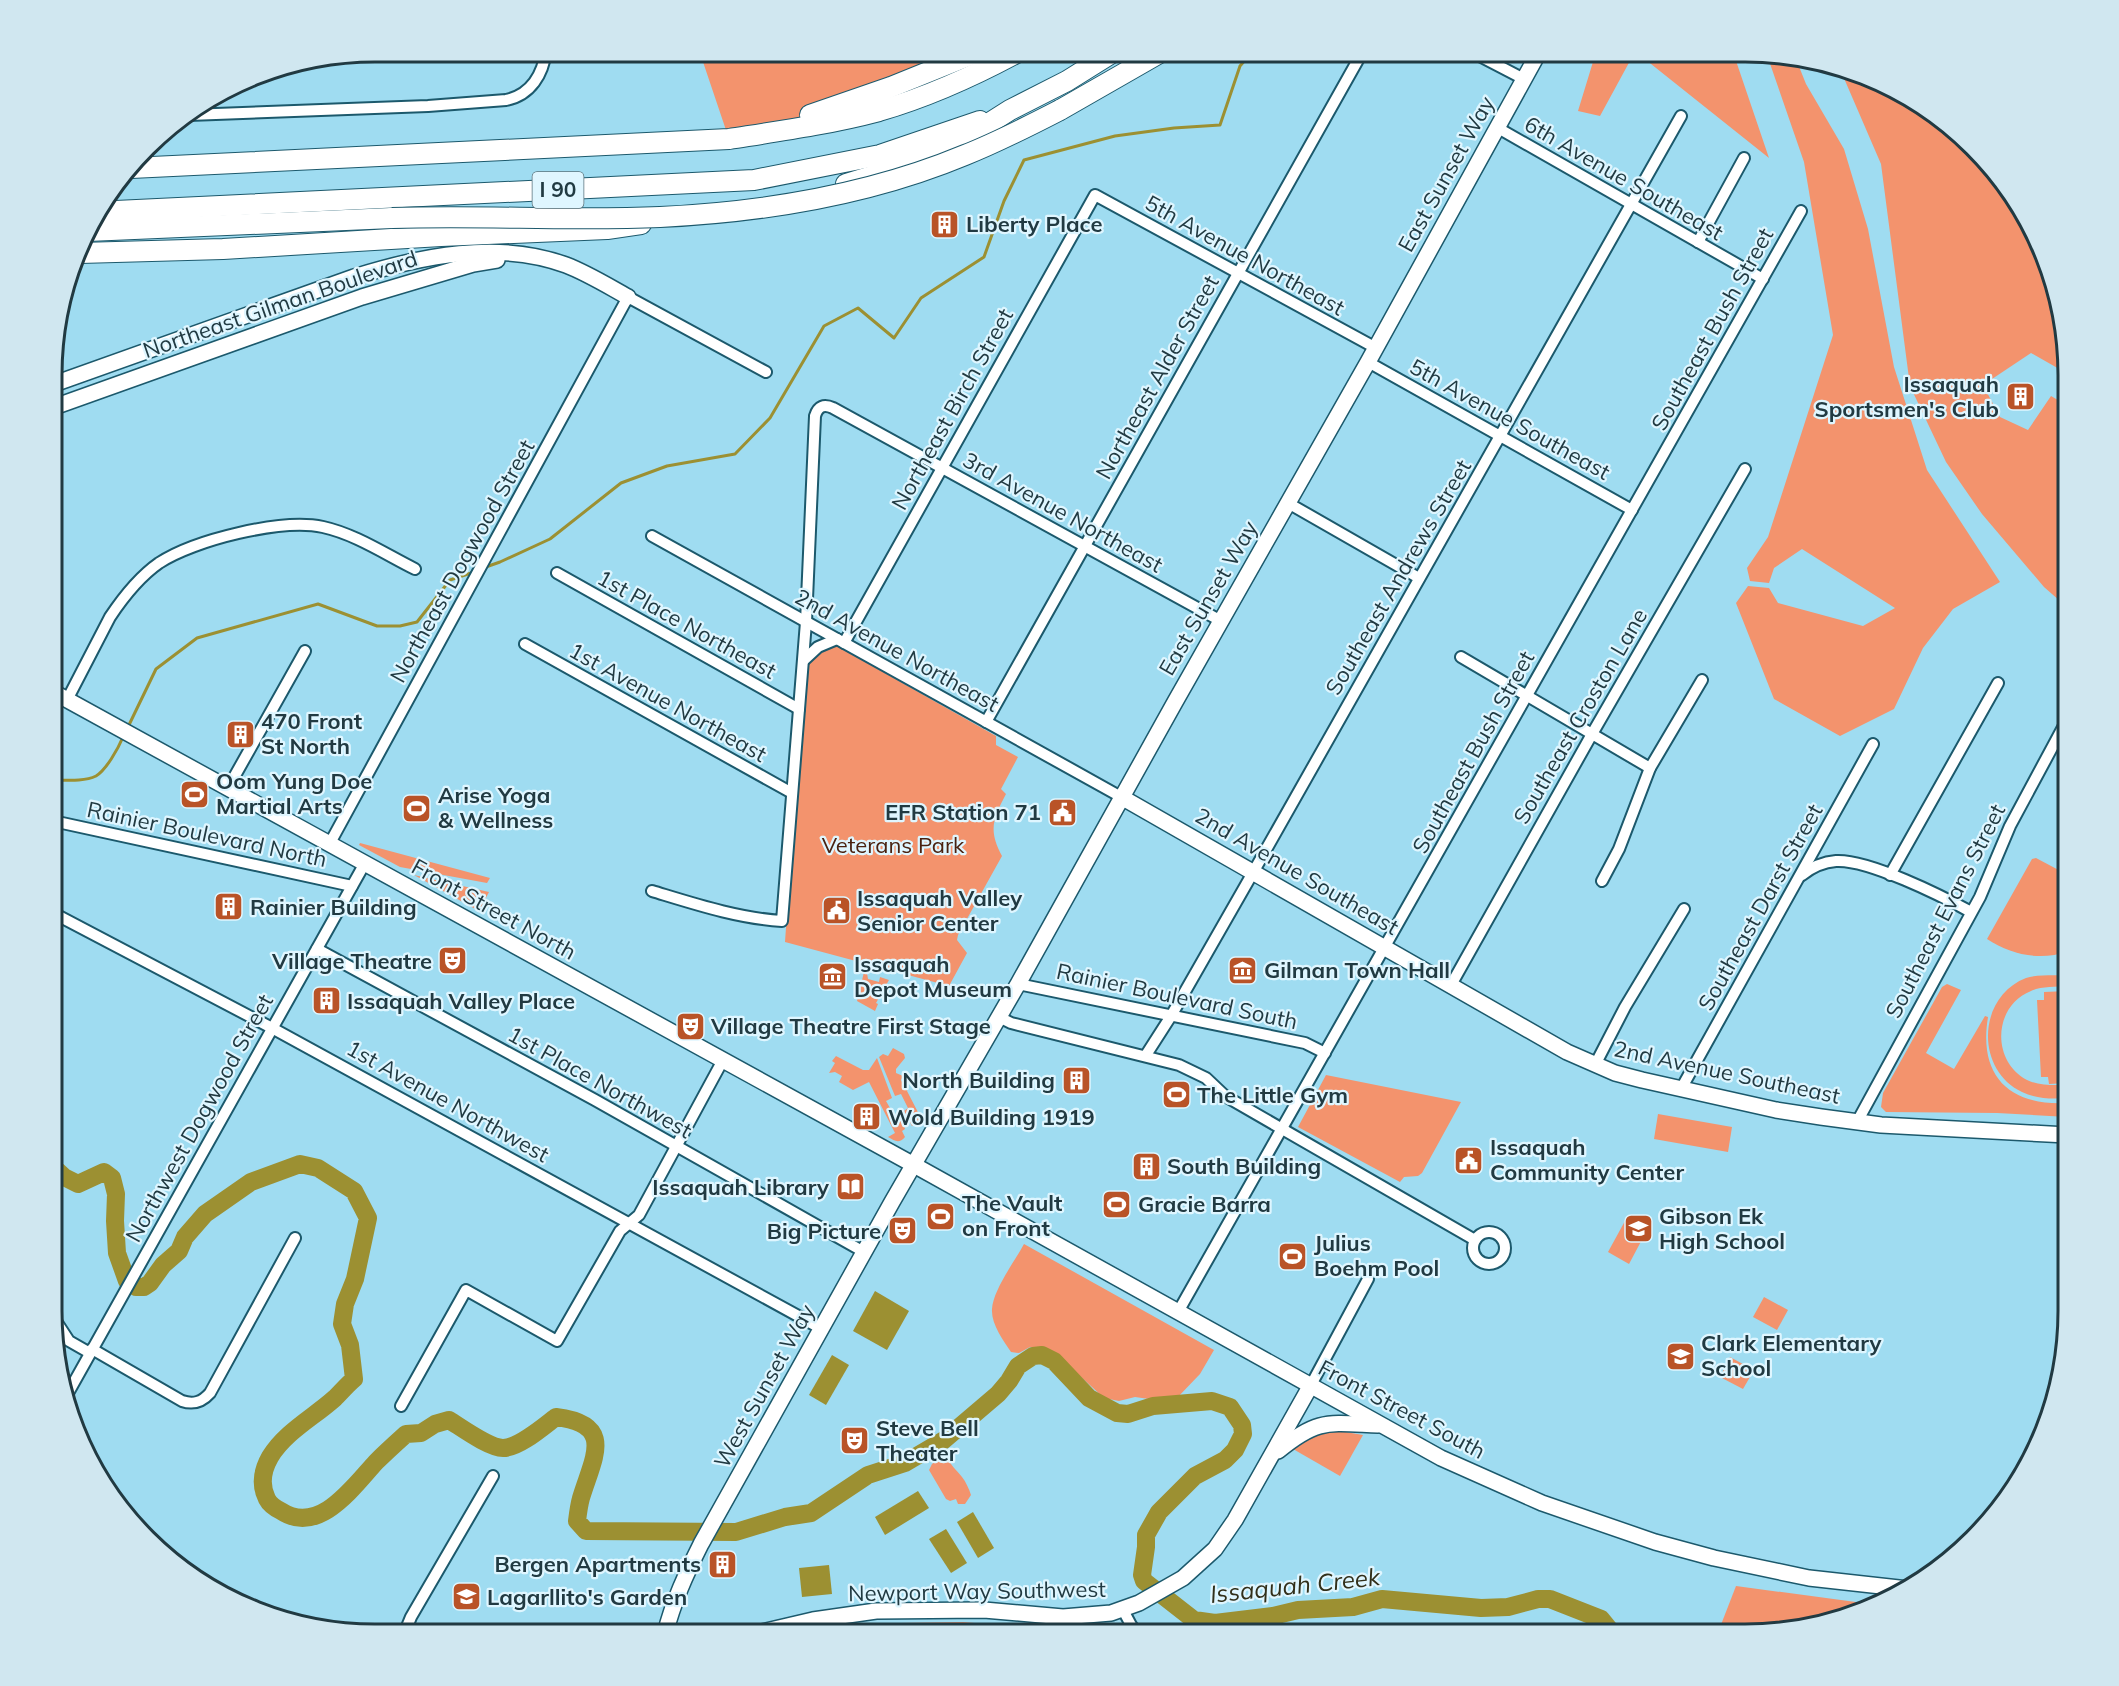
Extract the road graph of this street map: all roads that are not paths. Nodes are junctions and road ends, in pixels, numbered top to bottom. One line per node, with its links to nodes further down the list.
1 (545, 61): 15 (street)
2 (951, 61): 12 (highway)
3 (956, 61): 12 (highway)
4 (999, 61): 18 (highway, I 90)
5 (1099, 61): 14 (highway, I 90)
6 (1140, 61): 11 (highway)
7 (1144, 61): 11 (highway)
8 (1358, 61): 29 (street, Northeast Alder Street)
9 (1489, 61): 13 (street)
10 (1534, 61): 13 (main road, East Sunset Way)
11 (1134, 66): 25 (highway, bridge)
12 (937, 69): 18 (highway)
13 (1524, 79): 17 (main road, East Sunset Way)
14 (1010, 110): 23 (highway, I 90); 27 (highway)
15 (199, 115)
16 (1681, 116): 22 (street, Southeast Andrews Street)
17 (1498, 128): 22 (street, 6th Avenue Southeast); 34 (main road, East Sunset Way)
18 (729, 139): 20 (highway, I 90)
19 (1744, 158): 26 (street)
20 (139, 168)
21 (1095, 195): 29 (street, 5th Avenue Northeast); 40 (street, Northeast Birch Street)
22 (1631, 204): 26 (street, 6th Avenue Southeast); 39 (street, Southeast Andrews Street)
23 (107, 211)
24 (1801, 211): 31 (street, Southeast Bush Street)
25 (97, 231)
26 (1698, 242): 31 (street, 6th Avenue Southeast)
27 (86, 253)
28 (524, 256): 30 (main road, Northeast Gilman Boulevard); 32 (main road, Northeast Gilman Boulevard); 33 (main road, Northeast Gilman Boulevard)
29 (1238, 273): 34 (street, 5th Avenue Northeast); 45 (street, Northeast Alder Street)
30 (354, 277): 32 (main road); 37 (main road, Northeast Gilman Boulevard)
31 (1763, 279): 43 (street, Southeast Bush Street)
32 (362, 297): 38 (main road, Northeast Gilman Boulevard)
33 (628, 297): 36 (street); 71 (street, Northeast Dogwood Street)
34 (1376, 348): 35 (main road, East Sunset Way)
35 (1368, 362): 39 (street, 5th Avenue Southeast); 42 (main road, East Sunset Way)
36 (766, 372)
37 (62, 381)
38 (62, 404)
39 (1500, 437): 43 (street, 5th Avenue Southeast); 48 (street, Southeast Andrews Street)
40 (942, 468): 45 (street, 3rd Avenue Northeast); 50 (street, 3rd Avenue Northeast); 51 (street, Northeast Birch Street)
41 (1745, 469): 63 (street, Southeast Croston Lane)
42 (1288, 503): 48 (street); 49 (main road, East Sunset Way)
43 (1632, 510): 58 (street, Southeast Bush Street)
44 (651, 536): 50 (street, 2nd Avenue Northeast)
45 (1085, 547): 49 (street, 3rd Avenue Northeast); 62 (street, Northeast Alder Street)
46 (415, 569): 60 (street)
47 (557, 573): 61 (street, 1st Place Northeast)
48 (1419, 578): 73 (street, Southeast Andrews Street)
49 (1221, 621): 69 (main road, East Sunset Way)
50 (806, 622): 51 (street, 2nd Avenue Northeast); 55 (street)
51 (841, 641): 55 (street); 62 (street, 2nd Avenue Northeast)
52 (525, 644): 68 (street, 1st Avenue Northeast)
53 (304, 651): 67 (street)
54 (1461, 657): 58 (street)
55 (804, 660): 61 (street)
56 (1702, 680): 66 (street)
57 (1998, 683): 74 (street)
58 (1526, 696): 63 (street); 82 (street, Southeast Bush Street)
59 (62, 697): 60 (main road, Front Street North)
60 (67, 700): 67 (main road, Front Street North)
61 (799, 709): 68 (street)
62 (986, 722): 69 (street, 2nd Avenue Northeast)
63 (1592, 734): 66 (street); 85 (street, Southeast Croston Lane)
64 (2058, 737): 80 (street, Southeast Evans Street)
65 (1873, 744): 76 (street, Southeast Darst Street)
66 (1650, 768): 75 (street)
67 (228, 788): 71 (main road, Front Street North)
68 (792, 794): 78 (street)
69 (1123, 798): 73 (main road, 2nd Avenue Southeast); 84 (main road, East Sunset Way)
70 (62, 823): 77 (street, Rainier Boulevard North)
71 (330, 843): 72 (main road, Front Street North)
72 (365, 863): 77 (street, Northwest Dogwood Street); 91 (main road, Front Street North)
73 (1253, 872): 82 (main road, 2nd Avenue Southeast); 86 (street, Southeast Andrews Street)
74 (1890, 874): 76 (street); 80 (street)
75 (1602, 881)
76 (1795, 885): 93 (street, Southeast Darst Street)
77 (352, 886): 83 (street, Northwest Dogwood Street)
78 (652, 891)
79 (1684, 909): 92 (street)
80 (1971, 912): 94 (street, Southeast Evans Street)
81 (62, 918): 88 (street, 1st Avenue Northwest)
82 (1384, 947): 85 (main road, 2nd Avenue Southeast); 89 (street, Southeast Bush Street)
83 (316, 949): 88 (street, Northwest Dogwood Street); 97 (street, 1st Place Northwest)
84 (1018, 984): 86 (street, Rainier Boulevard South); 87 (main road, East Sunset Way)
85 (1451, 985): 92 (main road, 2nd Avenue Southeast)
86 (1171, 1016): 89 (street, Rainier Boulevard South); 90 (street, Southeast Andrews Street)
87 (999, 1017): 90 (street); 98 (main road, East Sunset Way)
88 (272, 1028): 99 (street, 1st Avenue Northwest); 107 (street, Northwest Dogwood Street)
89 (1324, 1053): 95 (street, Southeast Bush Street)
90 (1146, 1055): 95 (street)
91 (723, 1060): 97 (street); 98 (main road, Front Street North)
92 (1595, 1065): 93 (main road, 2nd Avenue Southeast)
93 (1681, 1089): 94 (main road, 2nd Avenue Southeast)
94 (1857, 1122): 96 (main road, 2nd Avenue Southeast)
95 (1281, 1128): 101 (street); 104 (street, Southeast Bush Street)
96 (2058, 1134)
97 (677, 1146): 99 (street); 102 (street, 1st Place Northwest)
98 (914, 1165): 102 (main road, West Sunset Way); 104 (main road, Front Street South)
99 (630, 1222): 105 (street, 1st Avenue Northwest); 110 (street)
100 (295, 1238): 107 (street)
101 (1475, 1240)
102 (864, 1252): 105 (main road, West Sunset Way)
103 (1368, 1280): 108 (street)
104 (1178, 1312): 108 (main road, Front Street South)
105 (822, 1329): 117 (main road, West Sunset Way)
106 (62, 1330): 107 (street)
107 (91, 1351): 109 (street, Northwest Dogwood Street)
108 (1311, 1385): 111 (main road, Front Street South); 112 (main road, Newport Way Southwest)
109 (71, 1388)
110 (401, 1406)
111 (1382, 1426): 112 (main road); 114 (main road, Front Street South)
112 (1270, 1456): 115 (main road, Newport Way Southwest)
113 (493, 1476): 116 (street)
114 (1892, 1587)
115 (1123, 1610): 118 (main road, Newport Way Southwest); 119 (street)
116 (408, 1624)
117 (668, 1624)
118 (799, 1624)
119 (1130, 1624)

